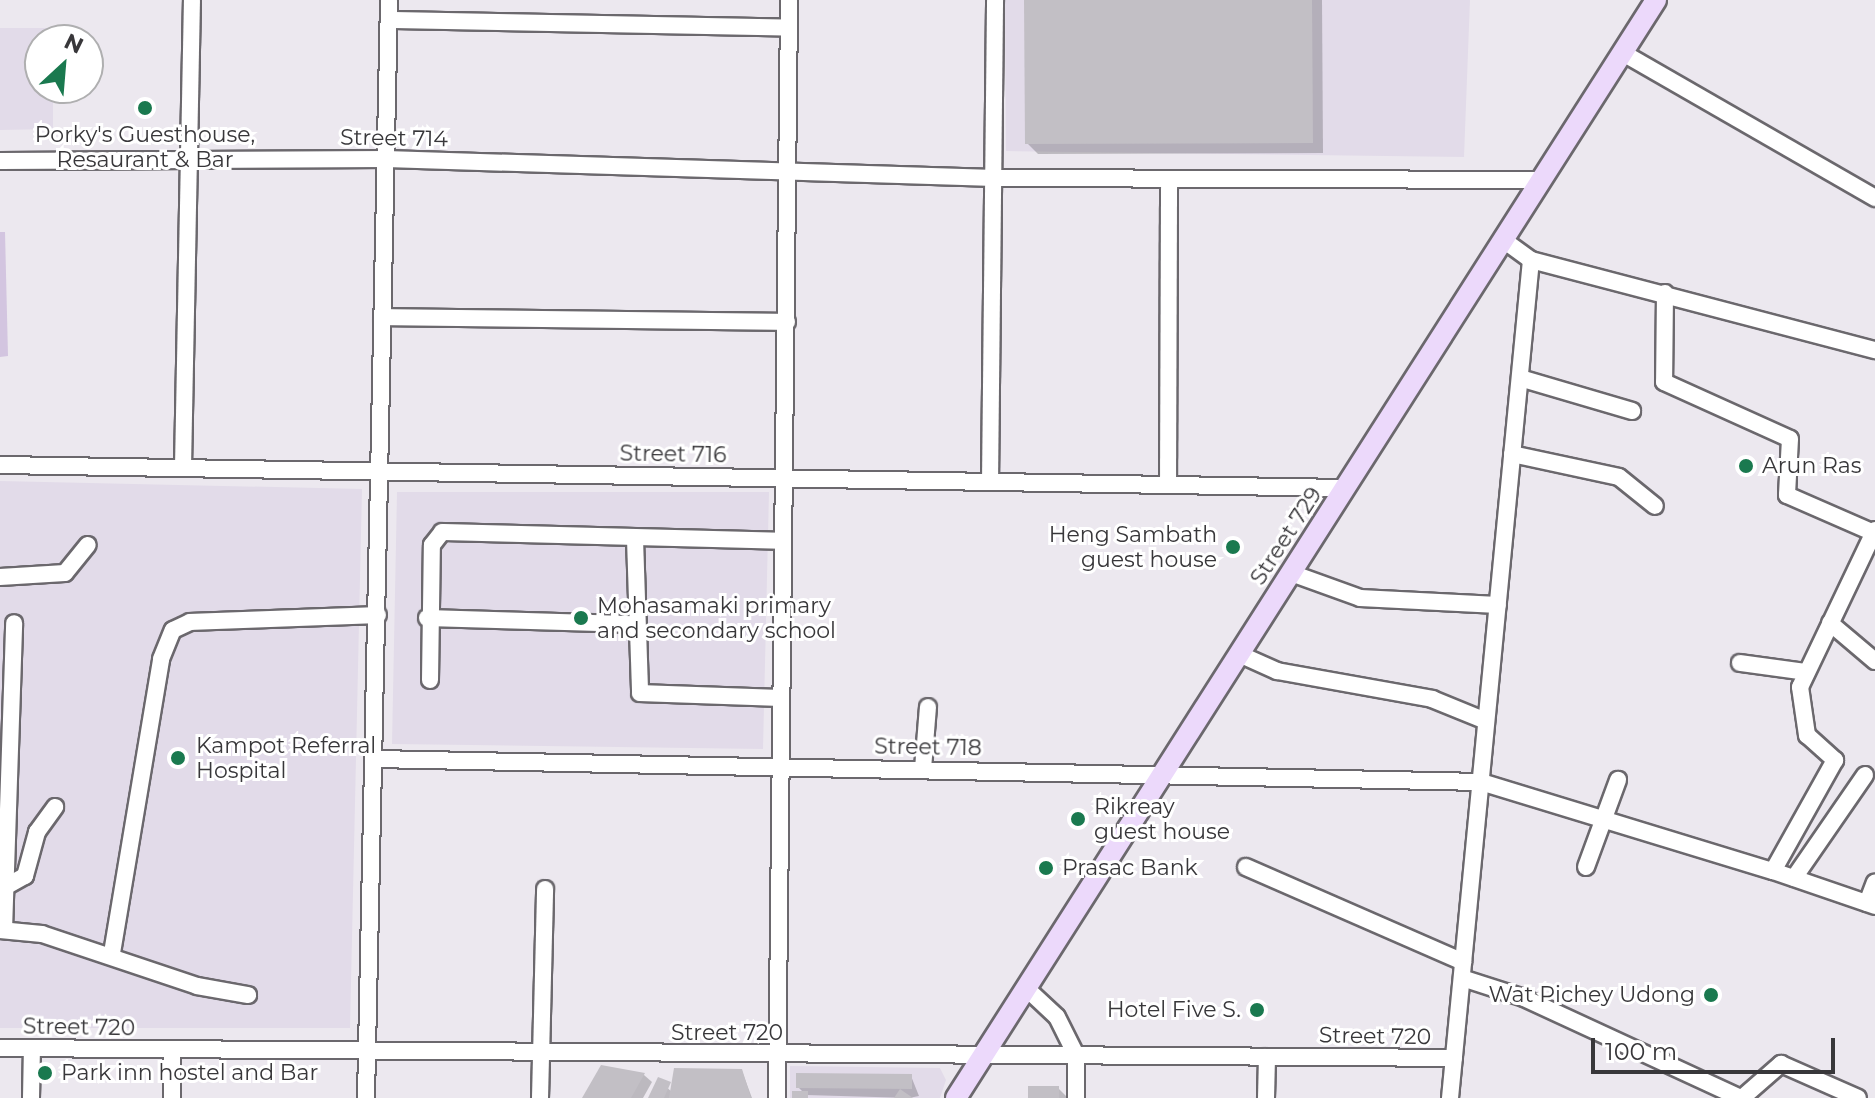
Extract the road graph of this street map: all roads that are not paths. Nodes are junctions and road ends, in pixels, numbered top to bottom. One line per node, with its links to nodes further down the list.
1 (192, 0): 10 (street)
2 (389, 0): 6 (street)
3 (789, 0): 7 (street)
4 (995, 0): 13 (street)
5 (1656, 0): 8 (main road, Street 729)
6 (389, 20): 7 (street); 9 (street)
7 (789, 28): 12 (street)
8 (1623, 53): 15 (main road, Street 729); 16 (street)
9 (386, 159): 10 (street, Street 714); 12 (street, Street 714); 20 (street)
10 (190, 160): 11 (street, Street 714); 27 (street)
11 (0, 161)
12 (787, 171): 13 (street, Street 714); 21 (street)
13 (995, 178): 14 (street, Street 714); 30 (street)
14 (1169, 179): 15 (street, Street 714); 31 (street)
15 (1542, 180): 17 (main road, Street 729)
16 (1875, 198)
17 (1503, 240): 18 (street); 32 (main road, Street 729)
18 (1531, 260): 19 (street); 23 (street)
19 (1665, 293): 22 (street); 34 (street)
20 (382, 317): 21 (street); 28 (street)
21 (787, 322): 29 (street)
22 (1875, 350)
23 (1520, 378): 24 (street); 25 (street)
24 (1632, 411)
25 (1512, 454): 33 (street); 40 (street)
26 (0, 465): 27 (street, Street 716)
27 (183, 467): 28 (street, Street 716)
28 (381, 472): 29 (street, Street 716); 41 (street)
29 (785, 478): 30 (street, Street 716); 36 (street)
30 (990, 482): 31 (street, Street 716)
31 (1168, 485): 32 (street, Street 716)
32 (1345, 488): 38 (main road, Street 729)
33 (1655, 506)
34 (1874, 532): 44 (street)
35 (635, 539): 36 (street); 42 (street); 45 (street)
36 (782, 541): 51 (street)
37 (88, 545): 39 (street)
38 (1291, 573): 40 (street); 46 (main road, Street 729)
39 (0, 577)
40 (1498, 605): 53 (street)
41 (378, 615): 54 (street); 72 (street)
42 (427, 618): 45 (street); 50 (street)
43 (14, 623): 68 (street)
44 (1830, 623): 47 (street); 49 (street)
45 (634, 624): 51 (street)
46 (1239, 654): 53 (street); 57 (main road, Street 729)
47 (1875, 661)
48 (1740, 663): 49 (street)
49 (1806, 672): 65 (street)
50 (430, 680)
51 (780, 698): 55 (street)
52 (928, 707): 56 (street)
53 (1486, 721): 60 (street)
54 (375, 759): 55 (street, Street 718); 79 (street)
55 (779, 767): 56 (street, Street 718); 81 (street)
56 (923, 769): 57 (street, Street 718)
57 (1165, 771): 60 (street, Street 718); 74 (main road, Street 729)
58 (1865, 775): 66 (street)
59 (1618, 780): 62 (street)
60 (1481, 782): 62 (street, Street 718); 73 (street)
61 (55, 807): 68 (street)
62 (1602, 814): 64 (street); 65 (street, Street 718)
63 (1246, 867): 73 (street)
64 (1586, 867)
65 (1773, 871): 66 (street, Street 718)
66 (1794, 878): 70 (street, Street 718)
67 (1875, 882): 70 (street)
68 (5, 887): 71 (street)
69 (545, 889): 80 (street)
70 (1871, 904)
71 (2, 930): 72 (street)
72 (112, 953): 75 (street)
73 (1462, 970): 85 (street); 95 (street)
74 (1026, 988): 82 (main road, Street 729); 83 (street)
75 (248, 995)
76 (0, 1048): 77 (street, Street 720)
77 (32, 1048): 78 (street, Street 720); 86 (street)
78 (172, 1050): 79 (street, Street 720); 87 (street)
79 (367, 1053): 80 (street, Street 720); 88 (street)
80 (541, 1055): 81 (street, Street 720); 89 (street)
81 (777, 1055): 82 (street, Street 720); 90 (street)
82 (984, 1055): 83 (street, Street 720); 91 (main road, Street 729)
83 (1076, 1055): 84 (street, Street 720); 92 (street)
84 (1267, 1057): 85 (street, Street 720); 93 (street)
85 (1454, 1058): 94 (street)
86 (31, 1098)
87 (172, 1098)
88 (366, 1098)
89 (540, 1098)
90 (777, 1098)
91 (956, 1098)
92 (1076, 1098)
93 (1266, 1098)
94 (1450, 1098)
95 (1741, 1098): 96 (street)
96 (1858, 1098)

